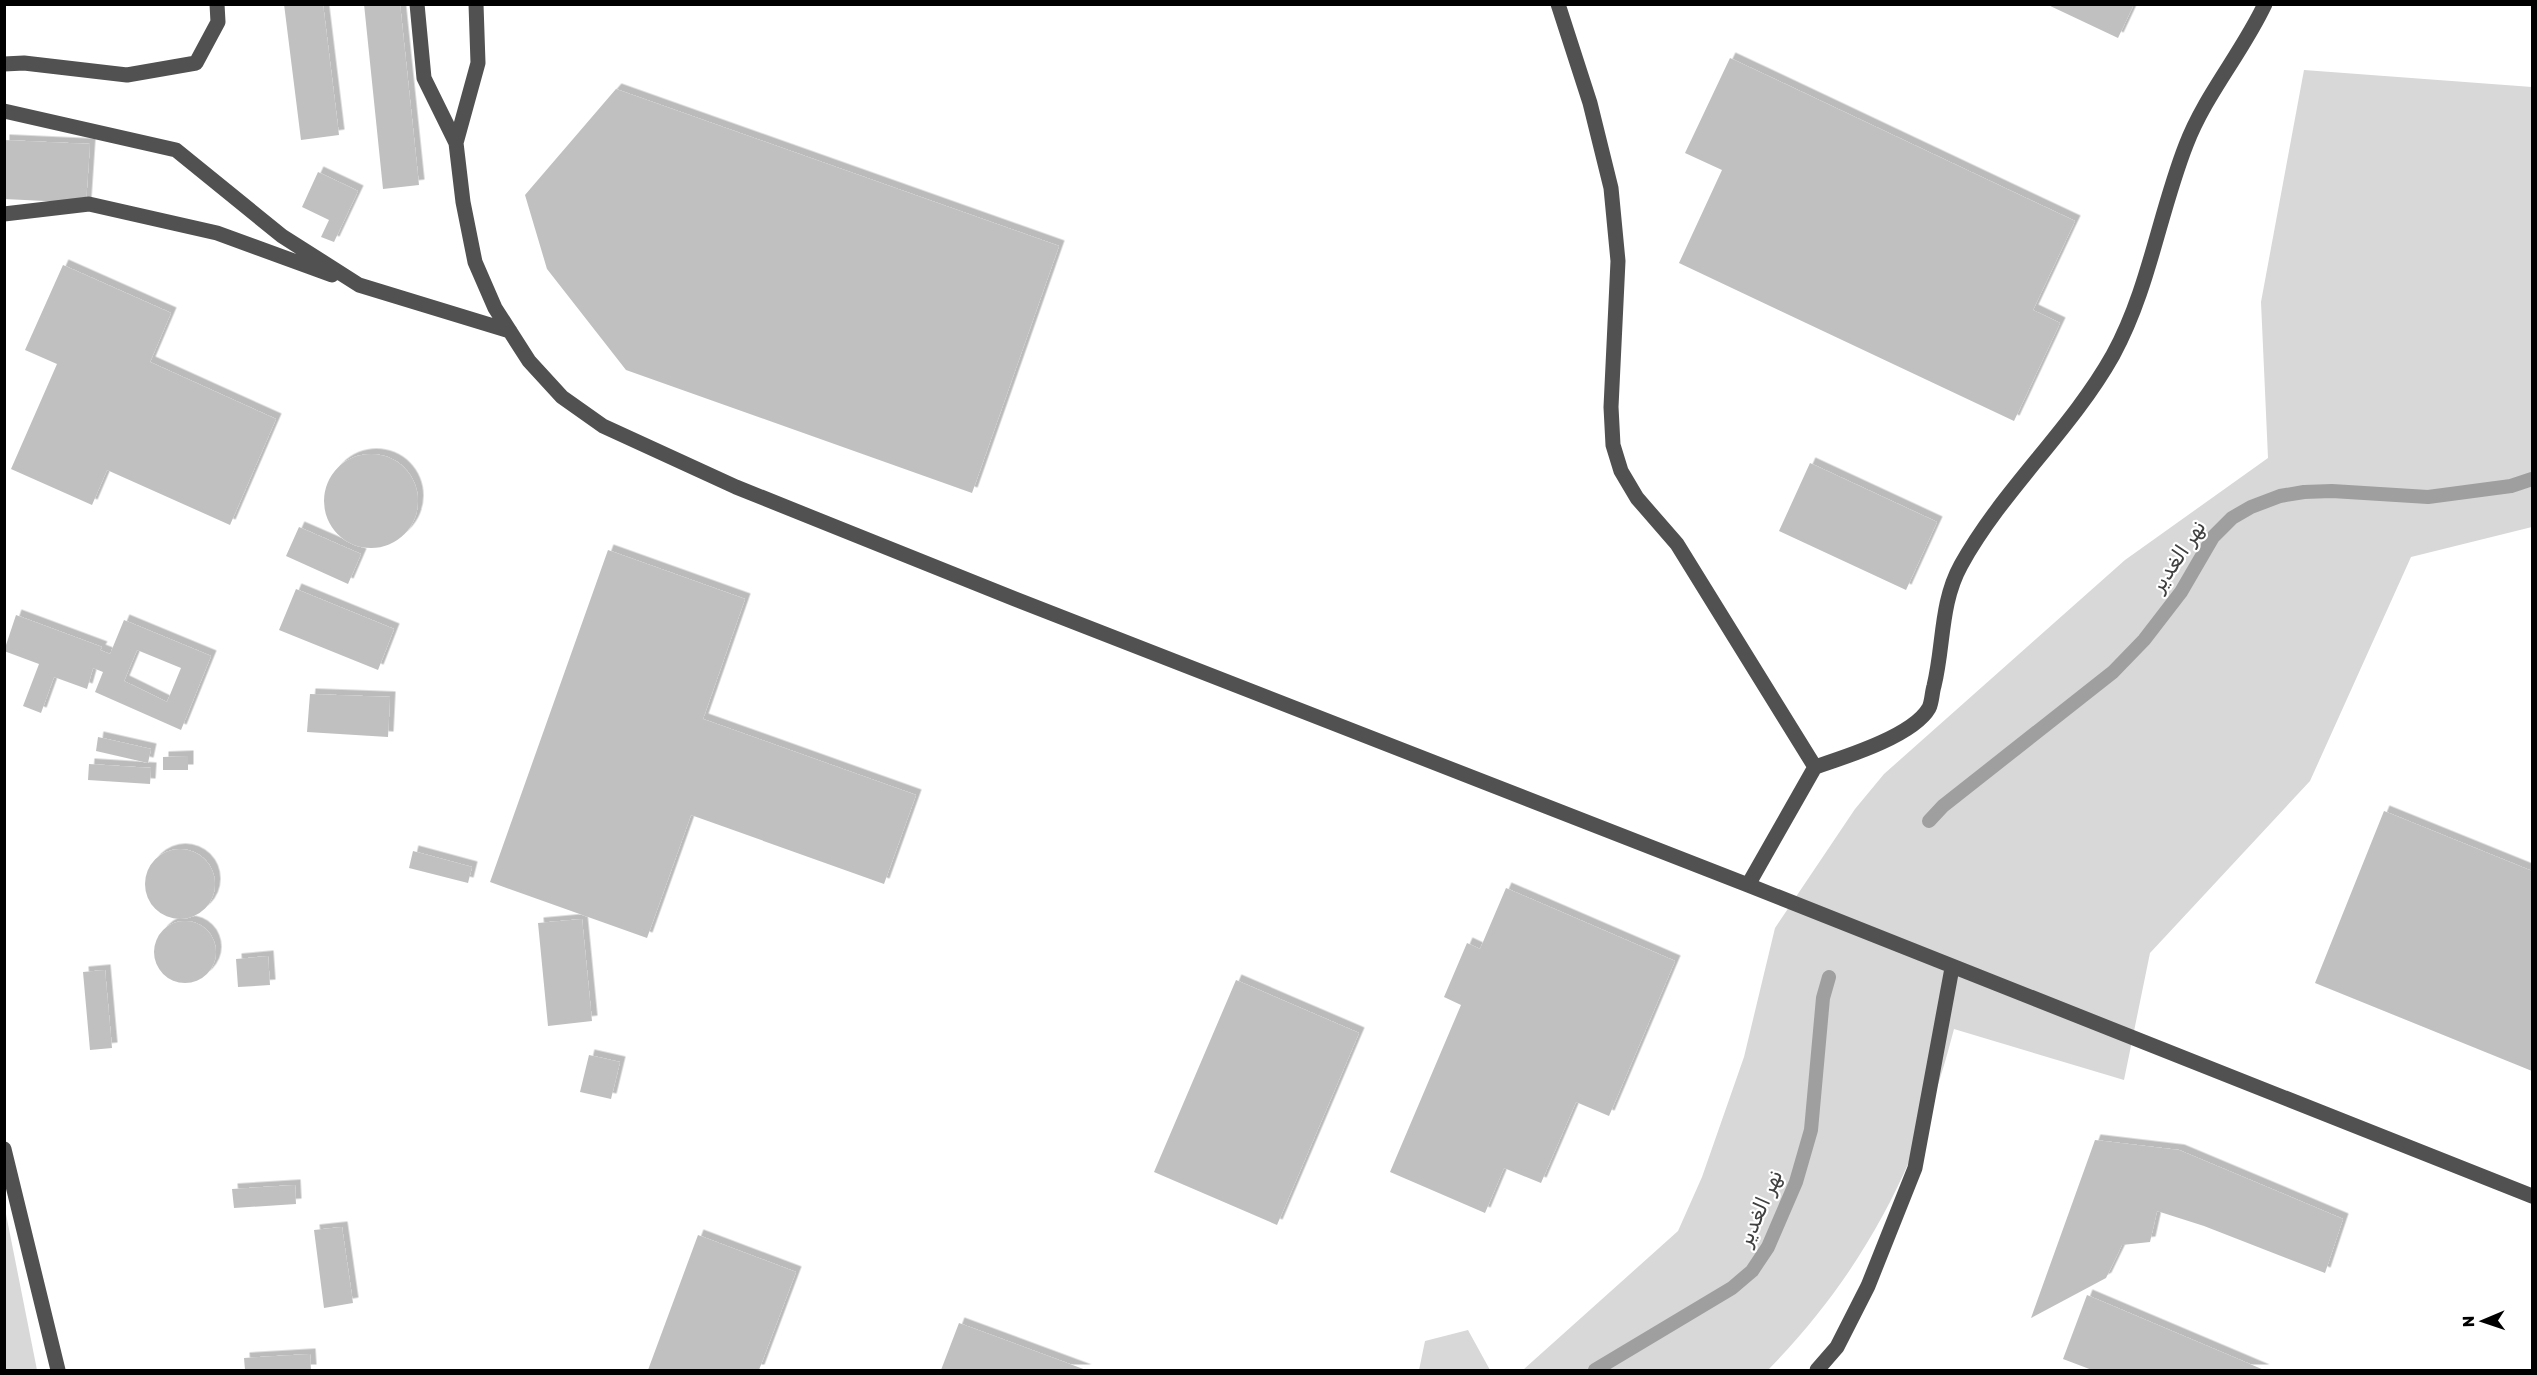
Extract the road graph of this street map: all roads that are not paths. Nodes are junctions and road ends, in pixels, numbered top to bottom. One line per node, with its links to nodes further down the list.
1 (217, 4): 6 (street)
2 (417, 4): 8 (street)
3 (476, 4): 8 (street)
4 (1558, 4): 12 (street)
5 (2265, 4): 12 (street)
6 (4, 64)
7 (4, 111): 10 (street)
8 (456, 143): 11 (street)
9 (4, 214): 10 (street)
10 (358, 285): 11 (street)
11 (510, 331): 13 (street)
12 (1815, 767): 13 (street)
13 (1748, 885): 14 (street)
14 (1952, 968): 16 (street); 18 (street)
15 (5, 1153): 17 (street)
16 (2532, 1196)
17 (58, 1371)
18 (1817, 1371)

